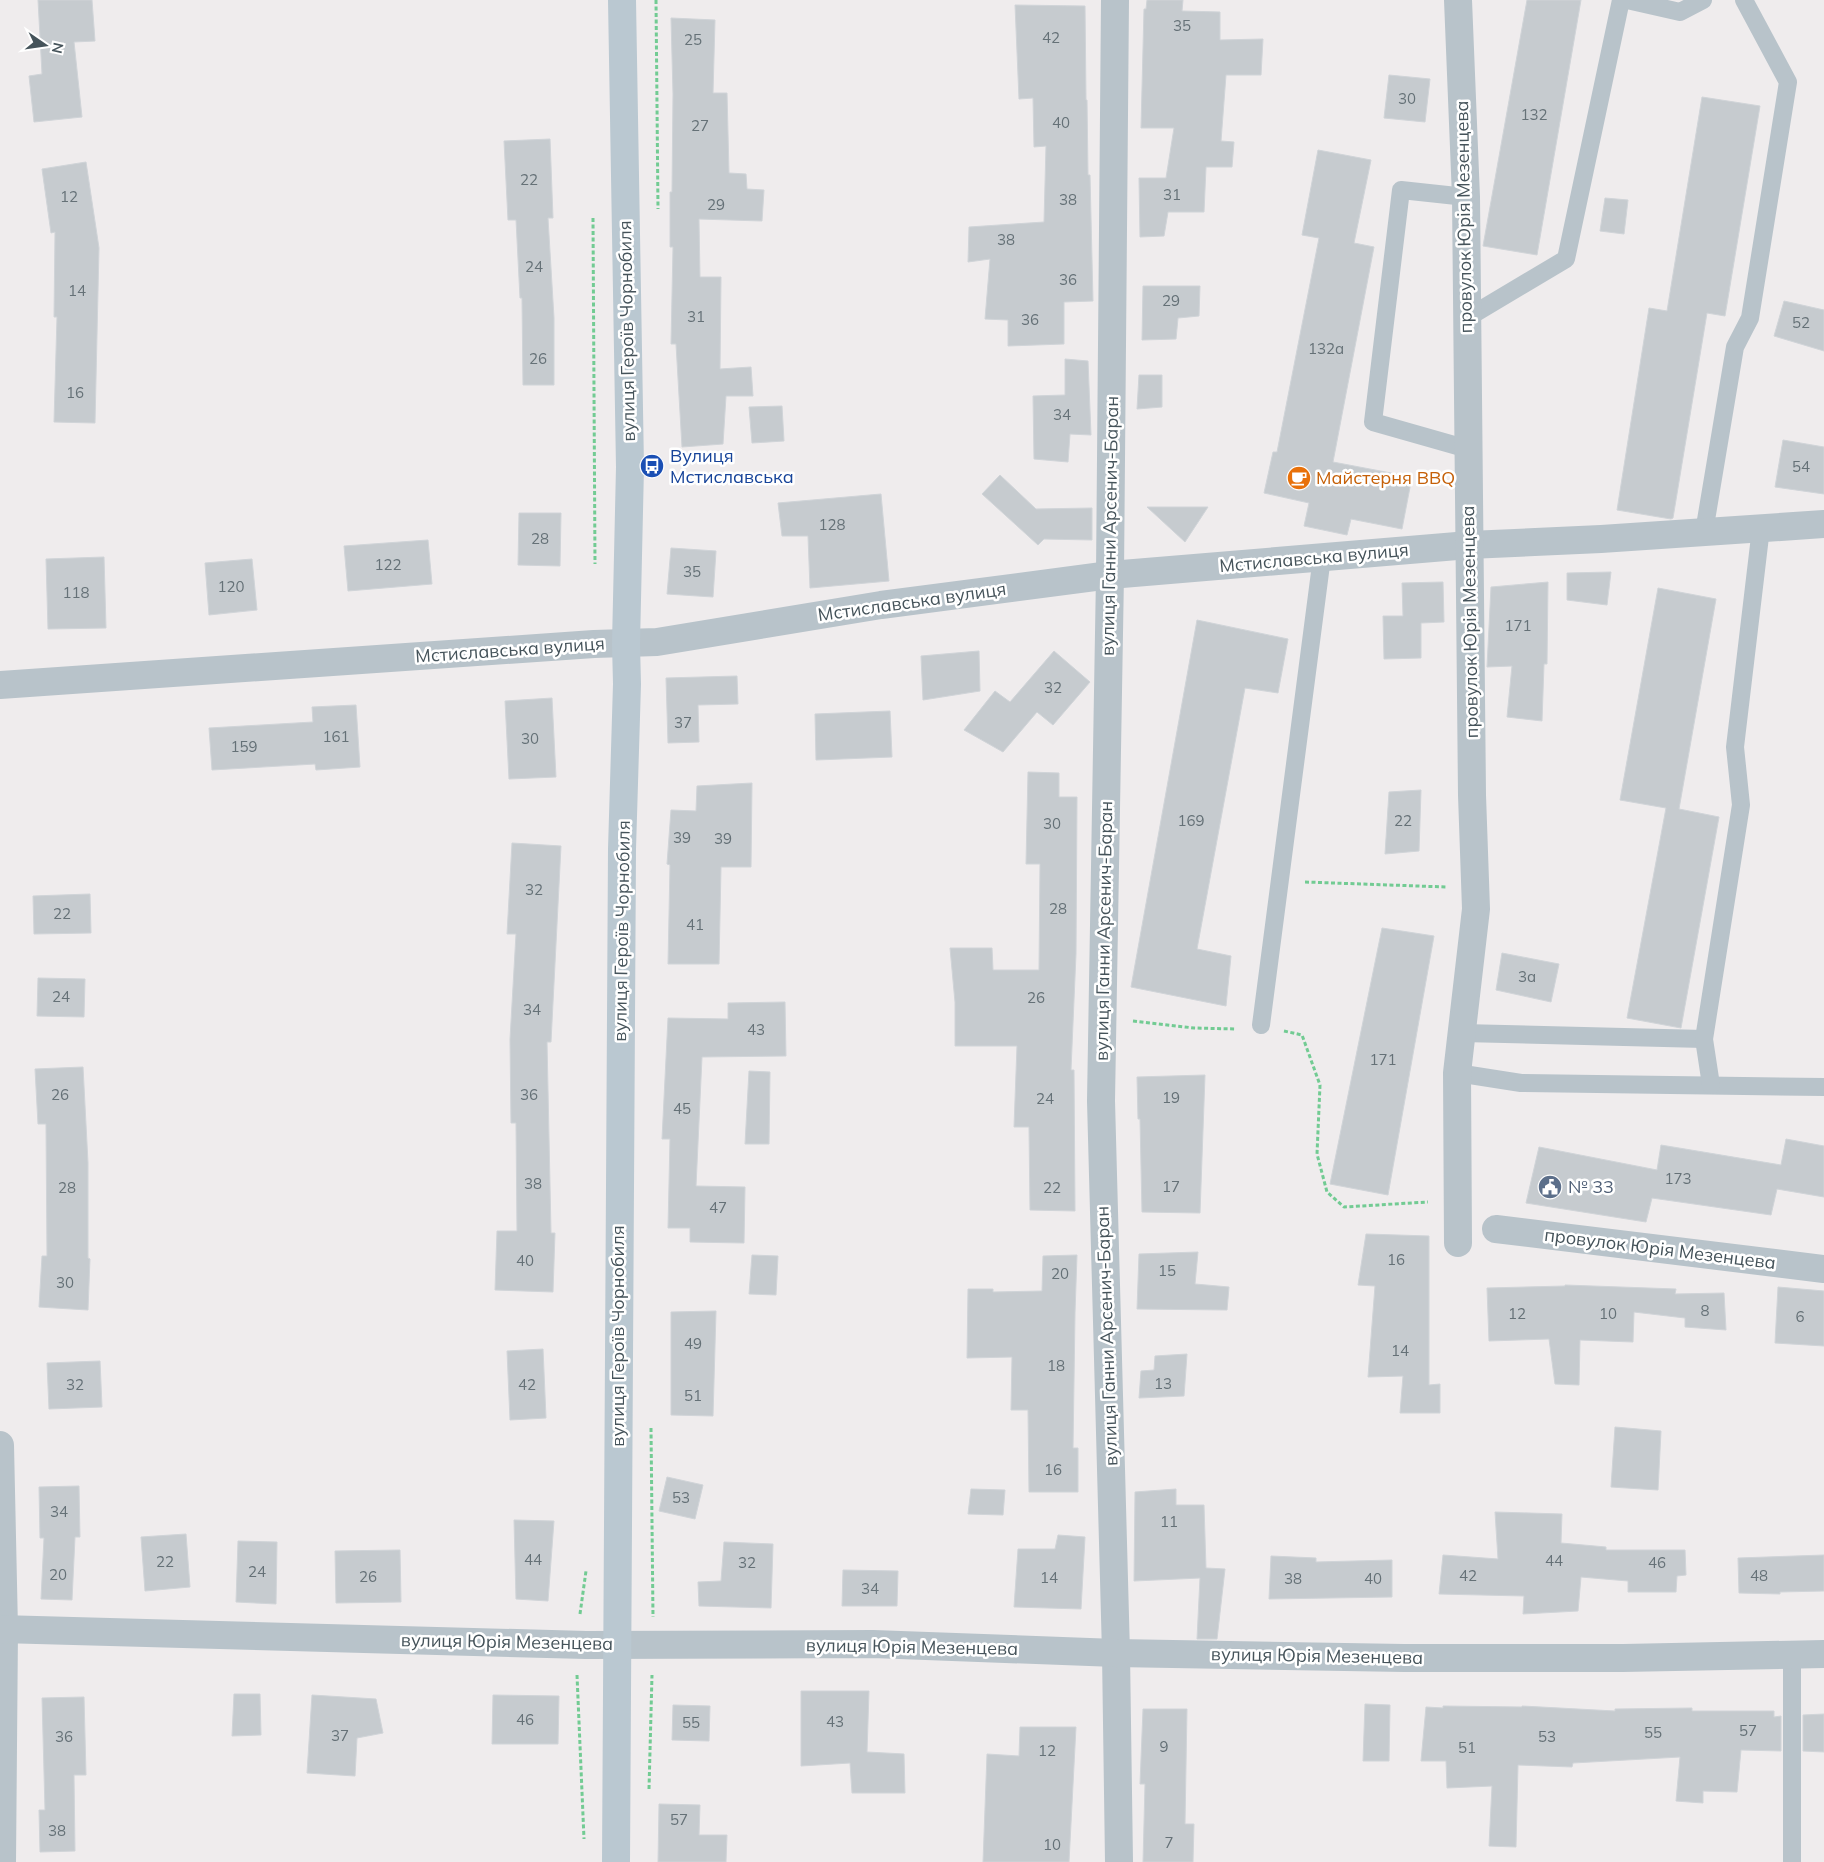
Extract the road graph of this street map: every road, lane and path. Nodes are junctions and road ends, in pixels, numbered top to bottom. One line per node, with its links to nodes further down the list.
1 (622, 0): 19 (main road, вулиця Героїв Чорнобиля)
2 (1115, 0): 18 (street, вулиця Ганни Арсенич-Баран)
3 (1458, 0): 8 (street, провулок Юрія Мезенцева)
4 (1621, 0): 10 (lane)
5 (1627, 0): 6 (lane)
6 (1703, 0)
7 (1744, 0): 14 (lane)
8 (1466, 197): 10 (street, провулок Юрія Мезенцева); 11 (lane)
9 (593, 214): 17 (path)
10 (1467, 318): 11 (street, провулок Юрія Мезенцева)
11 (1468, 449): 15 (street, провулок Юрія Мезенцева)
12 (1824, 524): 13 (street, Мстиславська вулиця)
13 (1761, 528): 14 (street, Мстиславська вулиця); 26 (lane)
14 (1704, 532): 15 (street, Мстиславська вулиця)
15 (1469, 545): 16 (street, Мстиславська вулиця); 22 (street, провулок Юрія Мезенцева)
16 (1322, 557): 18 (street, Мстиславська вулиця); 21 (lane)
17 (596, 570)
18 (1110, 574): 19 (street, Мстиславська вулиця); 23 (street, вулиця Ганни Арсенич-Баран)
19 (626, 644): 20 (street, Мстиславська вулиця); 36 (main road, вулиця Героїв Чорнобиля)
20 (0, 685)
21 (1279, 881): 22 (path); 24 (lane)
22 (1475, 889): 25 (street, провулок Юрія Мезенцева)
23 (1102, 1018): 24 (path); 37 (street, вулиця Ганни Арсенич-Баран)
24 (1260, 1025): 30 (path)
25 (1462, 1033): 26 (lane); 27 (street, провулок Юрія Мезенцева)
26 (1704, 1039): 28 (lane)
27 (1457, 1073): 28 (lane); 30 (street, провулок Юрія Мезенцева)
28 (1711, 1085): 29 (lane)
29 (1824, 1087)
30 (1458, 1201): 32 (street, провулок Юрія Мезенцева)
31 (1496, 1229): 33 (street, провулок Юрія Мезенцева)
32 (1458, 1243)
33 (1824, 1269)
34 (0, 1445): 35 (street)
35 (2, 1629): 36 (street, вулиця Юрія Мезенцева); 40 (street)
36 (617, 1644): 37 (street, вулиця Юрія Мезенцева); 41 (main road, вулиця Героїв Чорнобиля)
37 (1116, 1653): 39 (street, вулиця Юрія Мезенцева); 42 (street, вулиця Ганни Арсенич-Баран)
38 (1824, 1654): 39 (street, вулиця Юрія Мезенцева)
39 (1792, 1655): 43 (lane)
40 (2, 1862)
41 (616, 1862)
42 (1119, 1862)
43 (1792, 1862)

